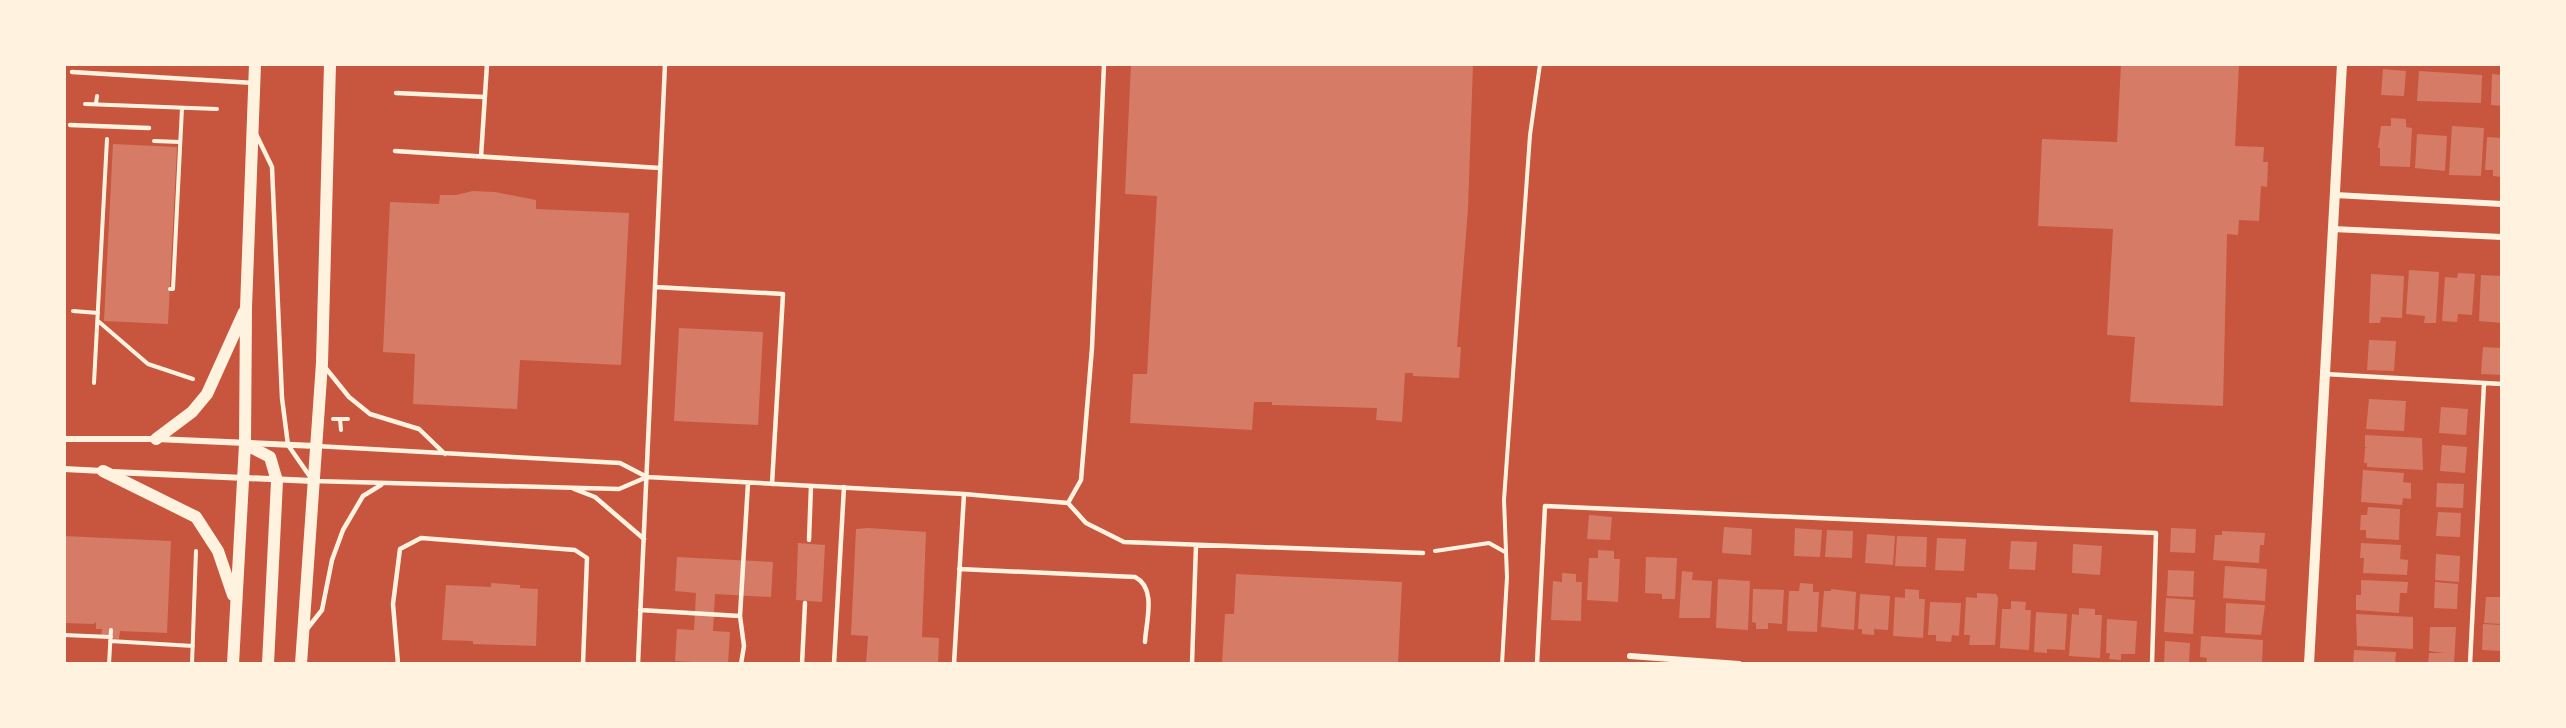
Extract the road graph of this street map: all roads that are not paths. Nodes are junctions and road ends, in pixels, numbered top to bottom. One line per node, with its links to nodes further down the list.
1 (255, 64): 8 (main road)
2 (330, 64): 23 (main road)
3 (487, 64): 10 (lane)
4 (665, 64): 16 (lane)
5 (1104, 64): 46 (lane)
6 (2342, 64): 17 (street)
7 (72, 72): 8 (lane)
8 (254, 83): 12 (main road)
9 (396, 93): 10 (lane)
10 (484, 97): 15 (lane)
11 (70, 124): 13 (lane)
12 (253, 127): 22 (main road); 30 (lane)
13 (149, 128)
14 (395, 151): 15 (lane)
15 (481, 157): 16 (lane)
16 (660, 168): 21 (lane)
17 (2335, 195): 18 (street); 19 (street)
18 (2502, 204)
19 (2333, 229): 20 (street); 24 (street)
20 (2502, 237)
21 (655, 287): 35 (lane); 41 (lane)
22 (246, 308): 28 (main road); 29 (main road)
23 (322, 363): 31 (main road); 32 (lane)
24 (2325, 374): 25 (lane); 73 (street)
25 (2484, 383): 26 (lane); 74 (lane)
26 (2502, 384)
27 (64, 439): 28 (street)
28 (156, 439): 29 (street)
29 (245, 444): 30 (street); 36 (main road); 37 (main road)
30 (288, 446): 31 (street); 38 (lane)
31 (316, 446): 32 (lane); 38 (main road)
32 (445, 454): 35 (lane)
33 (64, 469): 34 (street)
34 (103, 471): 36 (street); 52 (main road)
35 (647, 477): 39 (lane); 43 (lane); 47 (lane)
36 (243, 479): 37 (street); 52 (main road)
37 (277, 481): 38 (street); 60 (main road)
38 (313, 481): 40 (lane); 56 (main road)
39 (748, 483): 41 (lane); 55 (lane)
40 (382, 484): 43 (lane); 56 (lane)
41 (772, 484): 42 (lane)
42 (811, 486): 44 (lane); 48 (lane)
43 (569, 487): 47 (lane)
44 (844, 487): 45 (lane); 67 (lane)
45 (964, 494): 46 (lane); 51 (lane)
46 (1068, 503): 49 (lane)
47 (644, 539): 54 (lane)
48 (808, 540)
49 (1196, 545): 50 (lane); 69 (lane)
50 (1422, 553)
51 (959, 569): 57 (lane); 68 (lane)
52 (236, 602): 59 (main road)
53 (805, 603): 66 (lane)
54 (640, 610): 55 (lane); 64 (lane)
55 (740, 616): 65 (lane)
56 (303, 634): 61 (main road)
57 (1144, 642)
58 (1630, 656): 71 (street)
59 (234, 663)
60 (268, 663)
61 (301, 663)
62 (398, 663): 63 (lane)
63 (583, 663)
64 (638, 663)
65 (741, 663)
66 (802, 663)
67 (834, 663)
68 (954, 663)
69 (1192, 663)
70 (1537, 663): 72 (lane)
71 (1739, 663)
72 (2152, 663)
73 (2310, 663)
74 (2470, 663)

